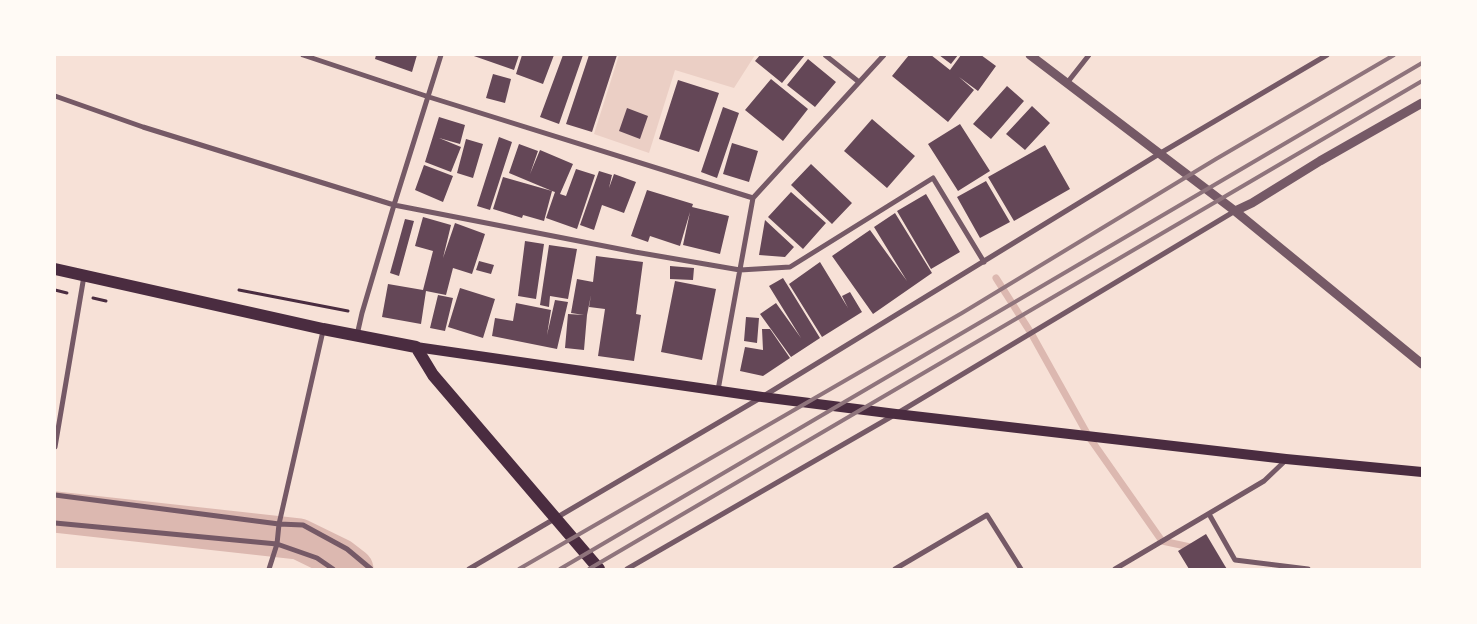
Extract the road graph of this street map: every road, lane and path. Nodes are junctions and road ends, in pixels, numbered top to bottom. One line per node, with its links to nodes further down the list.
1 (303, 55): 11 (street)
2 (441, 55): 11 (street)
3 (825, 55): 8 (street)
4 (884, 55): 8 (street)
5 (1030, 55): 9 (street)
6 (1089, 55): 9 (street)
7 (1327, 55): 13 (street)
8 (859, 82): 14 (street)
9 (1066, 83): 13 (street)
10 (55, 96): 15 (street)
11 (429, 96): 14 (street); 15 (street)
12 (1422, 103): 16 (street)
13 (1159, 154): 16 (street); 17 (street)
14 (752, 198): 19 (street)
15 (394, 205): 19 (street); 25 (street)
16 (1235, 211): 29 (street); 34 (street)
17 (984, 262): 19 (street); 31 (street)
18 (55, 269): 20 (main road)
19 (740, 270): 30 (street)
20 (84, 276): 23 (street); 26 (main road)
21 (236, 289): 25 (path)
22 (55, 290): 23 (path)
23 (81, 296): 24 (path); 33 (street)
24 (110, 302)
25 (362, 313): 27 (street)
26 (323, 330): 27 (main road); 42 (street)
27 (357, 335): 28 (main road)
28 (416, 347): 30 (main road); 40 (main road)
29 (1422, 364)
30 (718, 390): 31 (main road)
31 (762, 397): 34 (main road); 40 (street)
32 (55, 409): 33 (street)
33 (61, 410): 35 (street)
34 (896, 414): 36 (main road); 49 (street)
35 (55, 446)
36 (1286, 459): 37 (main road); 39 (street)
37 (1422, 472)
38 (55, 495): 42 (street)
39 (1209, 514): 52 (street); 53 (street)
40 (556, 517): 47 (street); 48 (main road)
41 (55, 523): 43 (street)
42 (279, 524): 43 (street); 46 (street)
43 (277, 544): 44 (street); 45 (street)
44 (269, 569)
45 (333, 569)
46 (371, 569)
47 (469, 569)
48 (598, 569)
49 (627, 569)
50 (894, 569): 51 (street)
51 (1021, 569)
52 (1115, 569)
53 (1308, 569)

